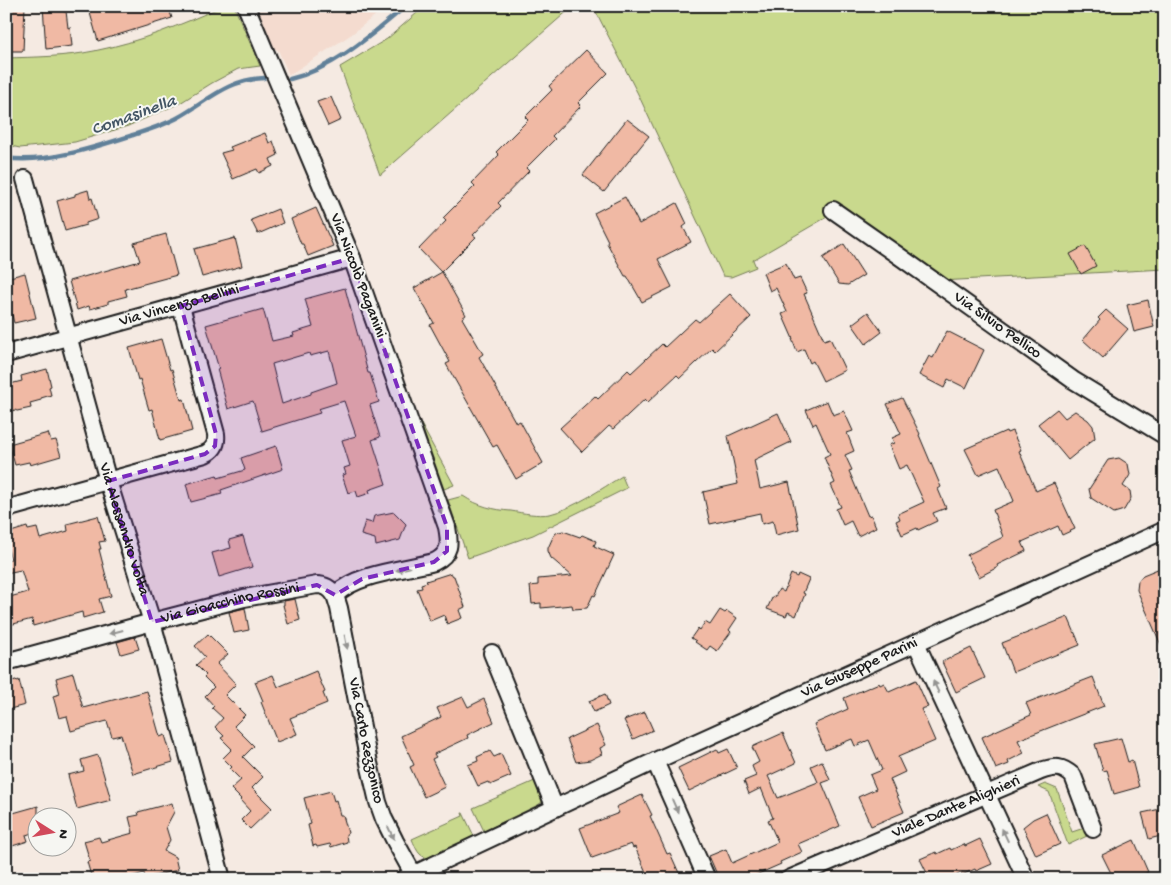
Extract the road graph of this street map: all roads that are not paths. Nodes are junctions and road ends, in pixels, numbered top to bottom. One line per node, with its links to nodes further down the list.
1 (246, 6): 4 (street, Via Niccolò Paganini)
2 (25, 179): 6 (street, Via Alessandro Volta)
3 (834, 210): 8 (street, Via Silvio Pellico)
4 (352, 258): 5 (street, Via Vincenzo Bellini); 12 (street, Via Niccolò Paganini, one-way to 12)
5 (181, 306): 6 (street, Via Vincenzo Bellini); 9 (street)
6 (68, 337): 7 (street, Via Vincenzo Bellini); 9 (street, Via Alessandro Volta)
7 (6, 354)
8 (1165, 436)
9 (108, 481): 10 (street); 13 (street, Via Alessandro Volta)
10 (6, 509)
11 (1165, 530): 14 (street, Via Giuseppe Parini)
12 (335, 594): 13 (street, Via Gioacchino Rossini); 21 (street, Via Carlo Rezzonico, one-way to 21)
13 (152, 622): 16 (street, Via Gioacchino Rossini, one-way to 16); 22 (street, Via Alessandro Volta)
14 (916, 643): 17 (street, Via Giuseppe Parini); 18 (street, one-way to 14)
15 (492, 653): 19 (street)
16 (6, 662)
17 (655, 761): 19 (street, Via Giuseppe Parini); 23 (street, one-way to 23)
18 (986, 794): 20 (street, Viale Dante Alighieri); 24 (street, Viale Dante Alighieri); 25 (street, one-way to 18)
19 (555, 808): 21 (street, Via Giuseppe Parini)
20 (1093, 829)
21 (411, 877)
22 (222, 879)
23 (707, 879)
24 (789, 879)
25 (1026, 879)

